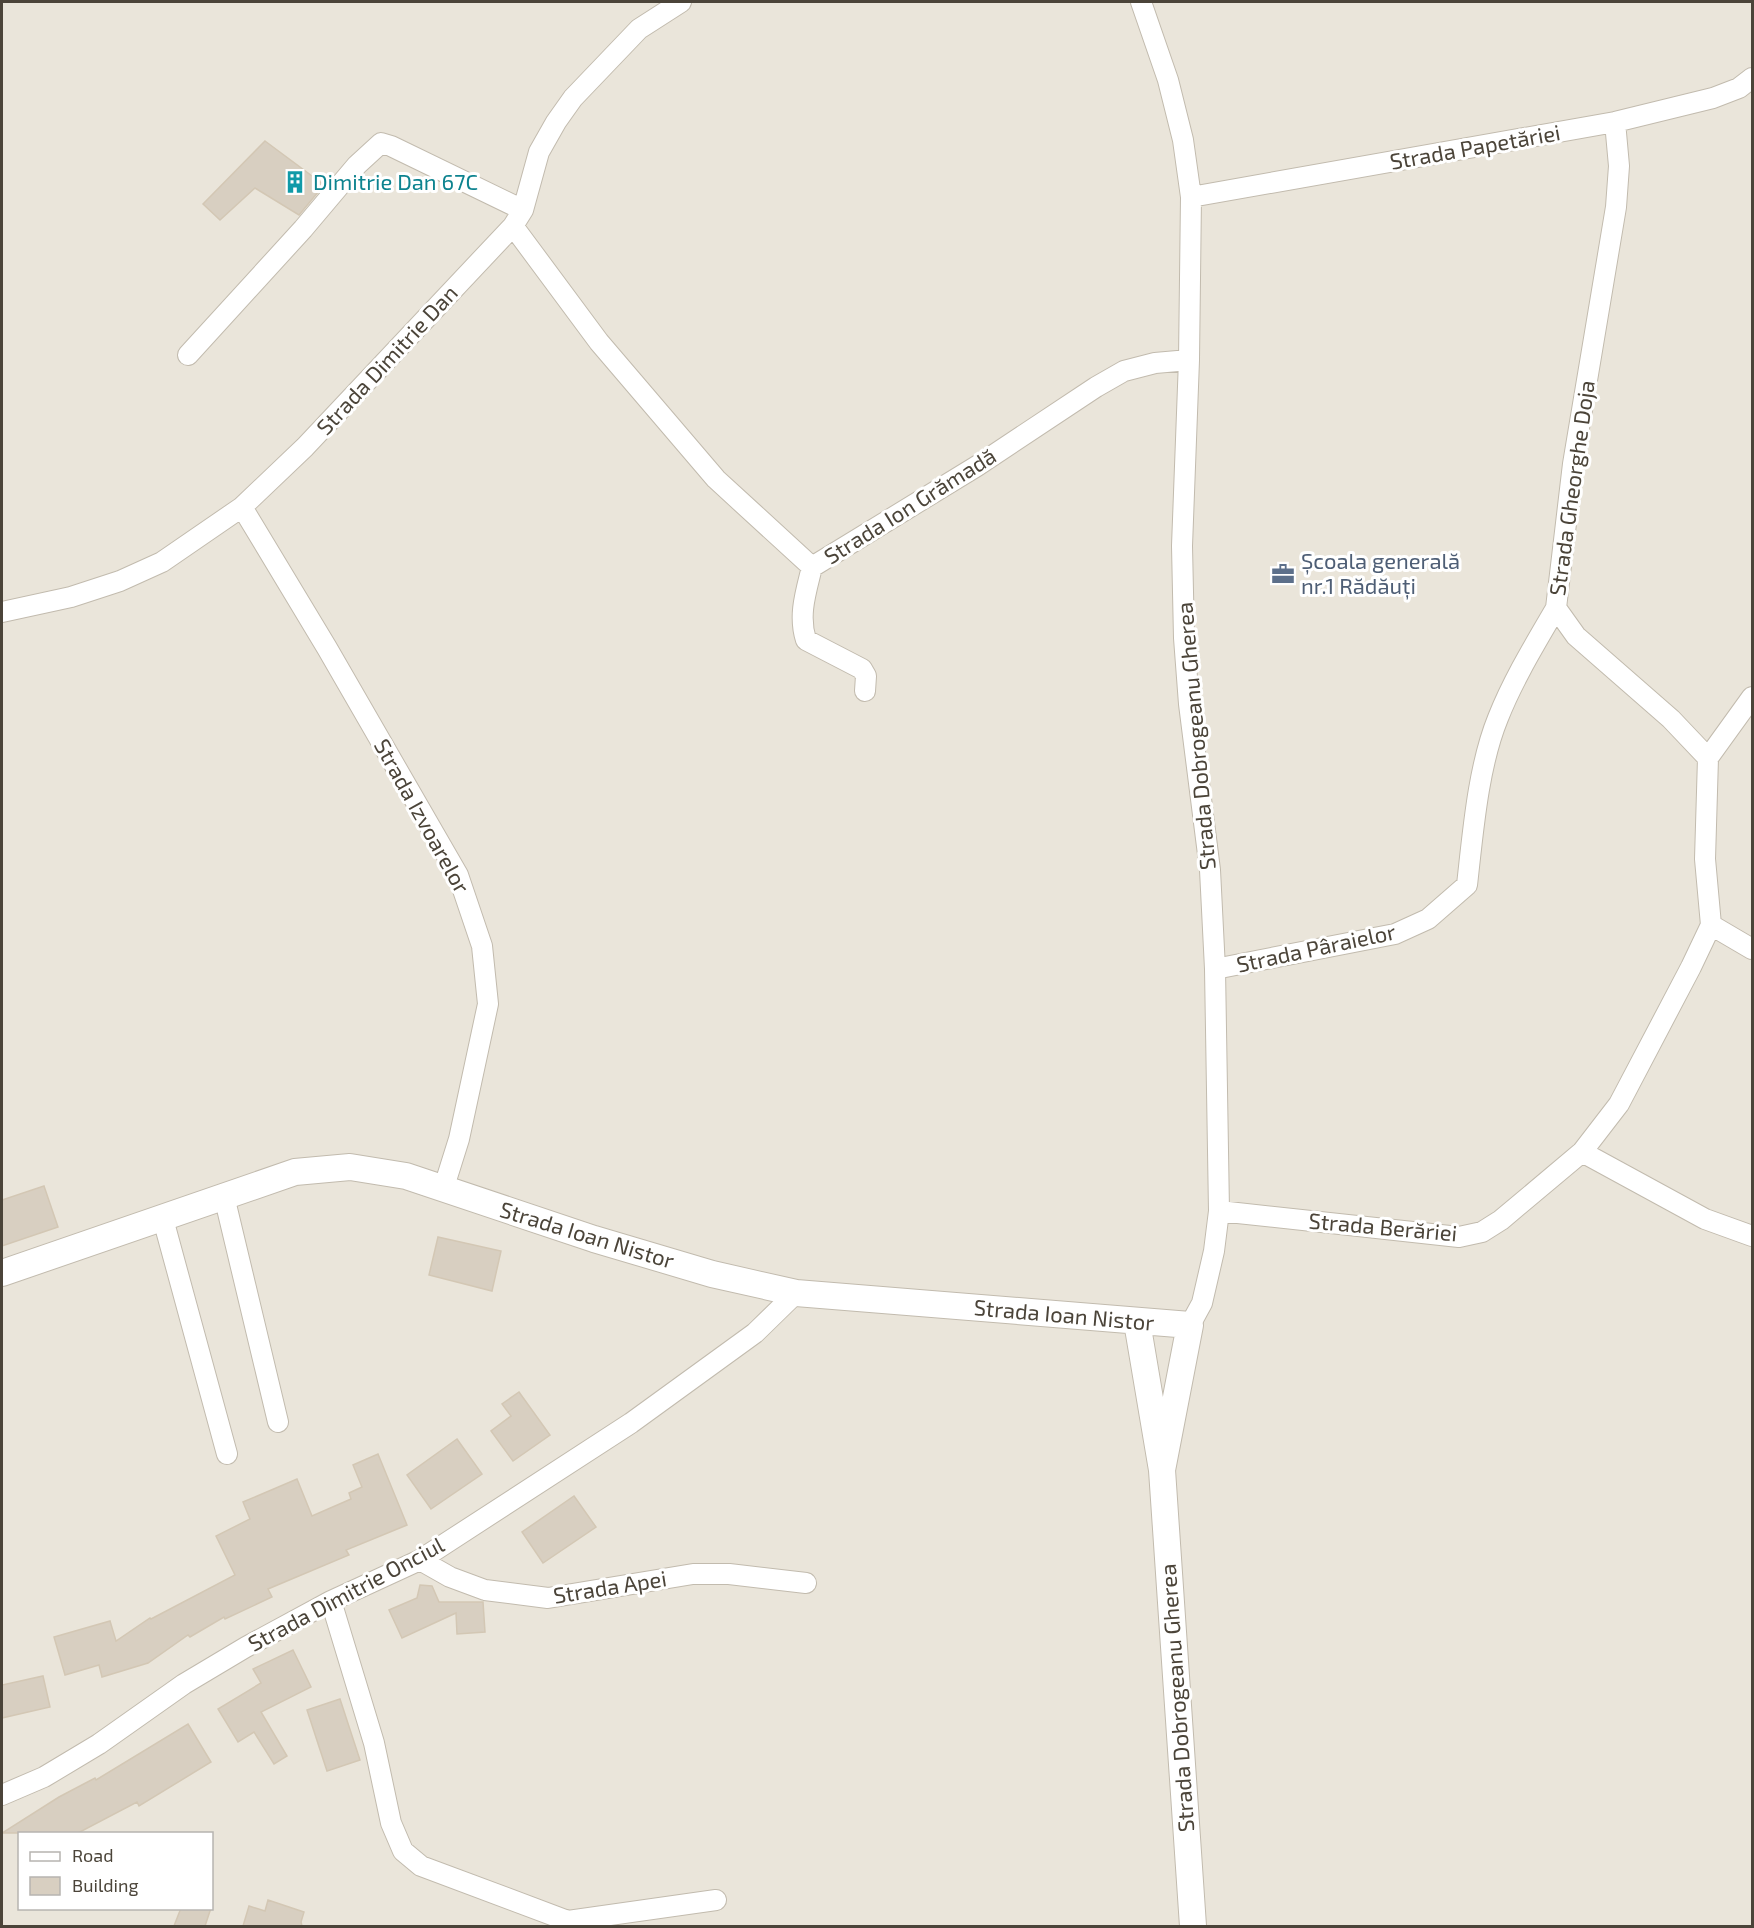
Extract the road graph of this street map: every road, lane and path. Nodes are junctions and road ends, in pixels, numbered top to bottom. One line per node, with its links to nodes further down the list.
1 (681, 2): 6 (street, Strada Dimitrie Dan)
2 (1142, 2): 5 (street, Strada Dobrogeanu Gherea)
3 (1752, 78): 4 (street, Strada Papetăriei)
4 (1615, 122): 5 (street, Strada Papetăriei); 11 (street, Strada Gheorghe Doja)
5 (1191, 197): 8 (street, Strada Dobrogeanu Gherea)
6 (518, 218): 7 (street); 9 (street, Strada Dimitrie Dan); 10 (street, Strada Ion Grămadă)
7 (188, 355)
8 (1189, 360): 10 (street, Strada Ion Grămadă); 18 (street, Strada Dobrogeanu Gherea)
9 (242, 507): 12 (street, Strada Dimitrie Dan); 20 (street, Strada Izvoarelor)
10 (812, 567): 13 (street)
11 (1556, 608): 15 (street, Strada Gheorghe Doja); 18 (street, Strada Pâraielor)
12 (2, 612)
13 (865, 691)
14 (1752, 697): 15 (street)
15 (1708, 758): 16 (street)
16 (1711, 925): 17 (street); 19 (street, Strada Berăriei)
17 (1752, 949)
18 (1215, 969): 22 (street, Strada Dobrogeanu Gherea)
19 (1582, 1152): 22 (street, Strada Berăriei); 24 (street)
20 (443, 1190): 21 (street, Strada Ioan Nistor); 26 (street, Strada Ioan Nistor)
21 (224, 1196): 23 (street, Strada Ioan Nistor); 29 (street)
22 (1219, 1211): 28 (street, Strada Dobrogeanu Gherea)
23 (163, 1219): 25 (street, Strada Ioan Nistor); 30 (street)
24 (1752, 1236)
25 (2, 1273)
26 (795, 1293): 27 (street, Strada Ioan Nistor); 32 (street, Strada Dimitrie Onciul)
27 (1137, 1322): 28 (street, Strada Ioan Nistor); 31 (street, Strada Dobrogeanu Gherea)
28 (1190, 1325): 31 (street, Strada Dobrogeanu Gherea)
29 (278, 1422)
30 (228, 1454)
31 (1162, 1470): 38 (street, Strada Dobrogeanu Gherea)
32 (420, 1560): 33 (street, Strada Apei); 34 (street, Strada Dimitrie Onciul)
33 (806, 1583)
34 (331, 1601): 35 (street, Strada Dimitrie Onciul); 37 (street)
35 (2, 1795)
36 (716, 1900): 37 (street)
37 (568, 1924)
38 (1193, 1926)

